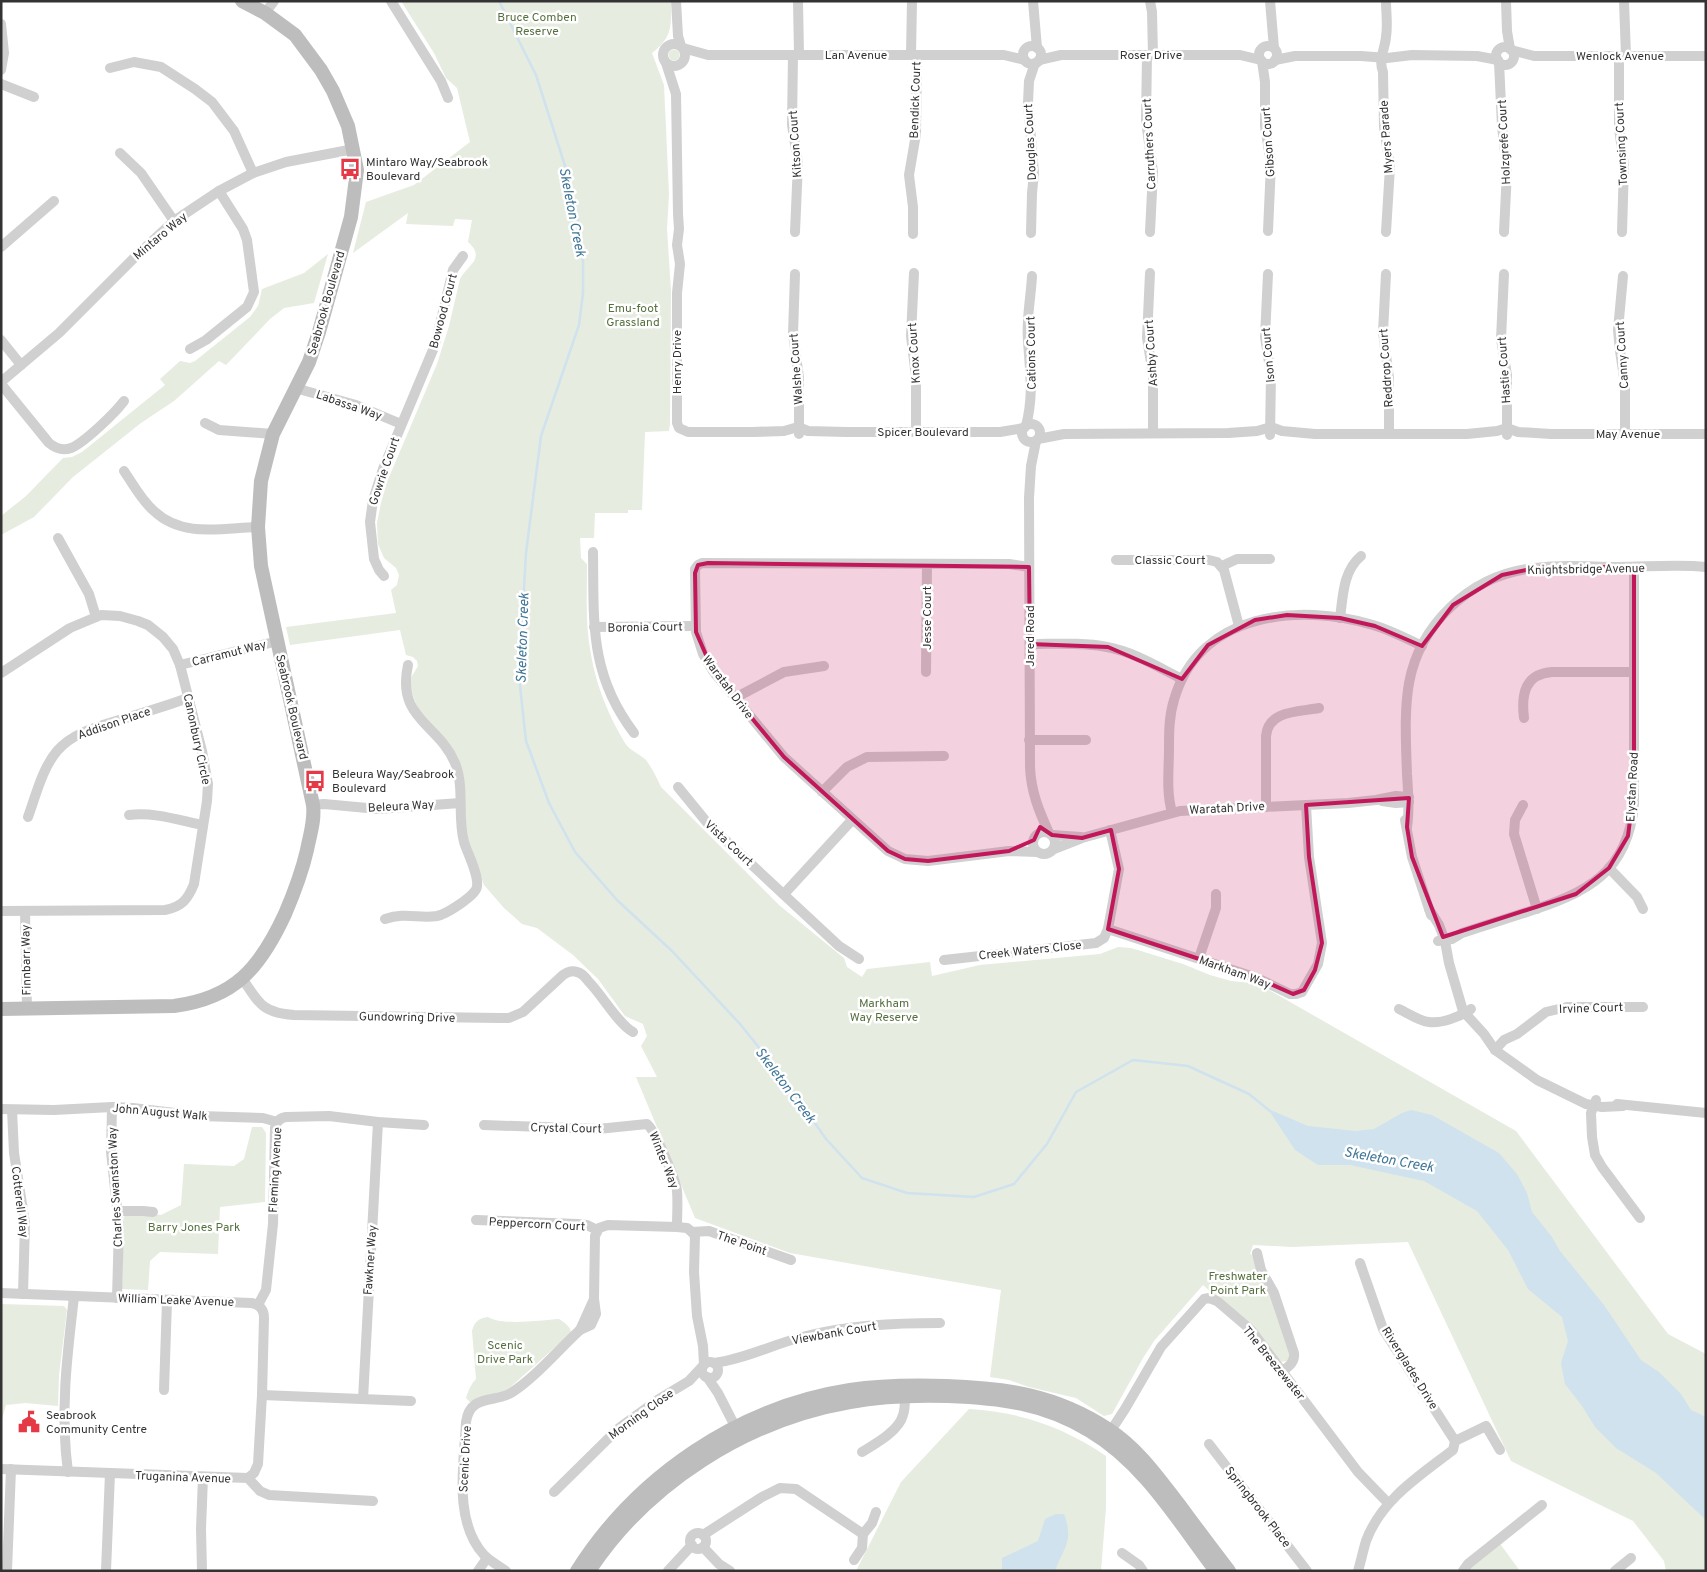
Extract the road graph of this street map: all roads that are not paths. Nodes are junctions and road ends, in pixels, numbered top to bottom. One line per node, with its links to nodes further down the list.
1 (242, 1): 13 (street, Seabrook Boulevard)
2 (274, 1): 13 (street)
3 (391, 1): 34 (street)
4 (798, 1): 18 (street, Kitson Court)
5 (912, 1): 19 (street, Bendick Court)
6 (1034, 1): 20 (street, Douglas Court)
7 (1150, 1): 21 (street, Carruthers Court)
8 (1270, 1): 22 (street, Gibson Court)
9 (1386, 1): 23 (street, Myers Parade)
10 (1506, 1): 24 (street)
11 (1624, 1): 25 (street, Townsing Court)
12 (676, 6): 15 (street); 16 (street)
13 (265, 14): 35 (street, Seabrook Boulevard)
14 (1, 24): 30 (street)
15 (668, 45): 16 (street); 27 (street)
16 (682, 47): 17 (street, Lan Avenue); 28 (street)
17 (708, 55): 18 (street, Lan Avenue); 28 (street, Lan Avenue)
18 (796, 55): 19 (street, Lan Avenue); 42 (street, Kitson Court)
19 (914, 55): 20 (street, Lan Avenue); 48 (street, Bendick Court)
20 (1032, 55): 21 (street, Roser Drive); 47 (street, Douglas Court)
21 (1150, 55): 22 (street, Roser Drive); 43 (street, Carruthers Court)
22 (1268, 55): 23 (street, Roser Drive); 41 (street, Gibson Court)
23 (1384, 55): 24 (street, Wenlock Avenue); 44 (street, Myers Parade)
24 (1505, 55): 25 (street, Wenlock Avenue); 45 (street, Holzgrefe Court)
25 (1623, 56): 26 (street, Wenlock Avenue); 46 (street, Townsing Court)
26 (1706, 56)
27 (666, 63): 28 (street); 32 (street, Henry Drive)
28 (682, 63): 32 (street, Henry Drive)
29 (110, 68): 37 (street)
30 (1, 70)
31 (1, 84): 33 (street)
32 (676, 94): 67 (street, Henry Drive)
33 (34, 97)
34 (448, 98)
35 (354, 148): 37 (street, Mintaro Way); 63 (street, Seabrook Boulevard)
36 (120, 154): 40 (street)
37 (253, 173): 38 (street, Mintaro Way)
38 (219, 191): 40 (street, Mintaro Way); 60 (street)
39 (54, 201): 49 (street)
40 (174, 222): 61 (street, Mintaro Way)
41 (1268, 231)
42 (795, 232)
43 (1150, 232)
44 (1386, 232)
45 (1504, 232)
46 (1622, 232)
47 (1031, 233)
48 (913, 234)
49 (1, 247)
50 (463, 256): 66 (street, Bowood Court)
51 (914, 273): 70 (street, Knox Court)
52 (1150, 273): 72 (street, Ashby Court)
53 (795, 274): 68 (street, Walshe Court)
54 (1268, 274): 69 (street, Ison Court)
55 (1386, 274): 75 (street, Reddrop Court)
56 (1504, 274): 71 (street, Hastie Court)
57 (1032, 276): 74 (street, Cations Court)
58 (1623, 276): 76 (street, Canny Court)
59 (1, 340): 61 (street)
60 (190, 348)
61 (21, 365): 62 (street, Mintaro Way)
62 (1, 383): 64 (street)
63 (295, 388): 66 (street, Labassa Way); 73 (street, Seabrook Boulevard)
64 (124, 401)
65 (205, 422): 73 (street)
66 (401, 424): 90 (street, Gowrie Court)
67 (681, 430): 68 (street, Spicer Boulevard)
68 (798, 431): 70 (street, Spicer Boulevard)
69 (1270, 431): 72 (street, May Avenue); 75 (street, May Avenue)
70 (916, 432): 74 (street, Spicer Boulevard)
71 (1507, 432): 75 (street, May Avenue); 76 (street, May Avenue)
72 (1153, 433): 74 (street, Spicer Boulevard)
73 (273, 434): 79 (street, Seabrook Boulevard)
74 (1031, 434): 86 (street, Jared Road)
75 (1389, 434)
76 (1625, 434): 77 (street, May Avenue)
77 (1706, 434)
78 (124, 471): 79 (street)
79 (258, 527): 96 (street, Seabrook Boulevard)
80 (58, 538): 91 (street)
81 (593, 552): 95 (street, Boronia Court)
82 (1361, 556): 92 (street)
83 (1270, 559): 87 (street, Classic Court)
84 (1116, 560): 87 (street, Classic Court)
85 (927, 564): 86 (street, Waratah Drive); 93 (street, Waratah Drive); 102 (street, Jesse Court)
86 (1029, 564): 97 (street, Jared Road)
87 (1222, 566): 94 (street, Classic Court)
88 (1634, 567): 89 (street, Knightsbridge Avenue); 98 (street, Knightsbridge Avenue); 103 (street, Elystan Road)
89 (1704, 567)
90 (384, 576)
91 (96, 617): 99 (street, Canonbury Circle); 104 (street, Canonbury Circle)
92 (1340, 618): 94 (street); 98 (street)
93 (696, 626): 95 (street, Boronia Court); 107 (street, Waratah Drive)
94 (1239, 626): 105 (street)
95 (594, 628): 110 (street, Boronia Court)
96 (278, 641): 99 (street, Carramut Way); 119 (street, Seabrook Boulevard)
97 (1030, 644): 105 (street); 111 (street, Jared Road)
98 (1422, 646): 116 (street, Knightsbridge Avenue)
99 (180, 665): 106 (street, Canonbury Circle)
100 (408, 666): 117 (street)
101 (824, 666): 107 (street)
102 (926, 672)
103 (1634, 672): 109 (street); 135 (street, Elystan Road)
104 (1, 673)
105 (1182, 679): 123 (street)
106 (188, 698): 125 (street, Addison Place); 127 (street, Canonbury Circle)
107 (735, 698): 115 (street, Waratah Drive)
108 (1319, 708): 122 (street)
109 (1524, 718)
110 (634, 733)
111 (1029, 740): 112 (street); 118 (street, Jared Road)
112 (1086, 740)
113 (944, 756): 115 (street)
114 (678, 787): 136 (street, Vista Court)
115 (822, 792): 126 (street, Waratah Drive)
116 (1406, 800): 120 (street, Waratah Drive); 144 (street, Knightsbridge Avenue)
117 (460, 803): 119 (street, Beleura Way); 142 (street)
118 (1036, 804): 129 (street, Jared Road); 130 (street, Jared Road)
119 (313, 805): 148 (street, Seabrook Boulevard)
120 (1306, 805): 122 (street, Waratah Drive); 145 (street, Markham Way)
121 (1523, 805): 138 (street)
122 (1266, 807): 123 (street, Waratah Drive)
123 (1172, 812): 128 (street, Waratah Drive)
124 (129, 815): 127 (street)
125 (28, 817)
126 (852, 820): 133 (street, Waratah Drive); 136 (street)
127 (203, 825): 141 (street, Canonbury Circle)
128 (1110, 830): 131 (street, Waratah Drive); 143 (street)
129 (1051, 834): 130 (street); 131 (street, Waratah Drive); 132 (street)
130 (1034, 838): 133 (street, Waratah Drive); 134 (street)
131 (1082, 838): 132 (street, Waratah Drive)
132 (1054, 849): 134 (street)
133 (1009, 851): 134 (street, Waratah Drive)
134 (1037, 852)
135 (1609, 868): 138 (street, Elystan Road); 139 (street)
136 (784, 894): 146 (street, Vista Court)
137 (1216, 894): 145 (street)
138 (1537, 909): 144 (street, Elystan Road)
139 (1643, 909)
140 (1, 911): 141 (street, Canonbury Circle)
141 (25, 911): 151 (street, Finnbarr Way)
142 (385, 919)
143 (1108, 929): 145 (street, Markham Way); 147 (street, Creek Waters Close)
144 (1442, 940): 153 (street, Knightsbridge Avenue)
145 (1199, 958)
146 (859, 959)
147 (944, 960)
148 (242, 978): 151 (street, Seabrook Boulevard); 154 (street, Gundowring Drive)
149 (1643, 1007): 155 (street, Irvine Court)
150 (1, 1009): 151 (street, Seabrook Boulevard)
151 (27, 1009)
152 (1398, 1009): 153 (street)
153 (1466, 1011): 155 (street, Knightsbridge Avenue)
154 (633, 1032)
155 (1498, 1048): 156 (street, Knightsbridge Avenue)
156 (1595, 1104): 160 (street, Knightsbridge Avenue); 168 (street)
157 (112, 1107): 159 (street, John August Walk); 161 (street, John August Walk); 166 (street, Charles Swanston Way)
158 (1, 1109): 159 (street, John August Walk)
159 (12, 1110): 177 (street, Cotterell Way)
160 (1706, 1113)
161 (277, 1122): 162 (street, Fleming Avenue); 181 (street, Fleming Avenue)
162 (378, 1122): 164 (street, Fleming Avenue); 188 (street, Fawkner Way)
163 (647, 1124): 165 (street, Crystal Court); 170 (street, Winter Way)
164 (424, 1125)
165 (484, 1125)
166 (119, 1211): 167 (street); 179 (street, Charles Swanston Way)
167 (153, 1212)
168 (1640, 1218)
169 (476, 1220): 171 (street, Peppercorn Court)
170 (677, 1227): 171 (street); 172 (street)
171 (597, 1230): 211 (street, Scenic Drive)
172 (692, 1232): 174 (street, The Point); 183 (street)
173 (1257, 1253): 184 (street)
174 (791, 1260)
175 (1360, 1263): 192 (street, Riverglades Drive)
176 (1, 1293): 177 (street, William Leake Avenue)
177 (23, 1294): 178 (street, William Leake Avenue)
178 (74, 1296): 179 (street, William Leake Avenue); 197 (street)
179 (117, 1298): 180 (street, William Leake Avenue)
180 (167, 1301): 181 (street, William Leake Avenue); 185 (street)
181 (258, 1305): 186 (street)
182 (940, 1323): 183 (street, Viewbank Court)
183 (710, 1369): 190 (street); 201 (street, Morning Close)
184 (1283, 1371): 191 (street, The Breezewater); 203 (street, The Breezewater)
185 (164, 1390)
186 (262, 1395): 188 (street); 200 (street, Truganina Avenue)
187 (905, 1396): 190 (street); 191 (street); 195 (street)
188 (363, 1398): 189 (street)
189 (411, 1401)
190 (738, 1433): 191 (street); 219 (street); 220 (street)
191 (1107, 1435): 224 (street); 225 (street)
192 (1455, 1441): 194 (street); 203 (street)
193 (1209, 1444): 226 (street, Springbrook Place)
194 (1500, 1450)
195 (862, 1452)
196 (6, 1469): 197 (street, Truganina Avenue); 214 (street)
197 (68, 1472): 198 (street, Truganina Avenue)
198 (110, 1474): 199 (street, Truganina Avenue); 215 (street)
199 (203, 1477): 200 (street, Truganina Avenue); 216 (street)
200 (248, 1478): 202 (street)
201 (554, 1492)
202 (373, 1501)
203 (1388, 1503): 227 (street)
204 (1542, 1505): 228 (street)
205 (876, 1512): 206 (street)
206 (863, 1534): 207 (street); 213 (street)
207 (703, 1535): 208 (street); 209 (street)
208 (692, 1545): 209 (street); 221 (street)
209 (704, 1547): 222 (street)
210 (1122, 1553): 223 (street)
211 (487, 1558): 217 (street); 218 (street, Scenic Drive)
212 (1631, 1558): 229 (street)
213 (854, 1560)
214 (7, 1571)
215 (106, 1571)
216 (202, 1571)
217 (478, 1571)
218 (506, 1571)
219 (577, 1571)
220 (589, 1571)
221 (668, 1571)
222 (730, 1571)
223 (1143, 1571)
224 (1216, 1571)
225 (1229, 1571)
226 (1307, 1571)
227 (1358, 1571)
228 (1463, 1571)
229 (1615, 1571)

